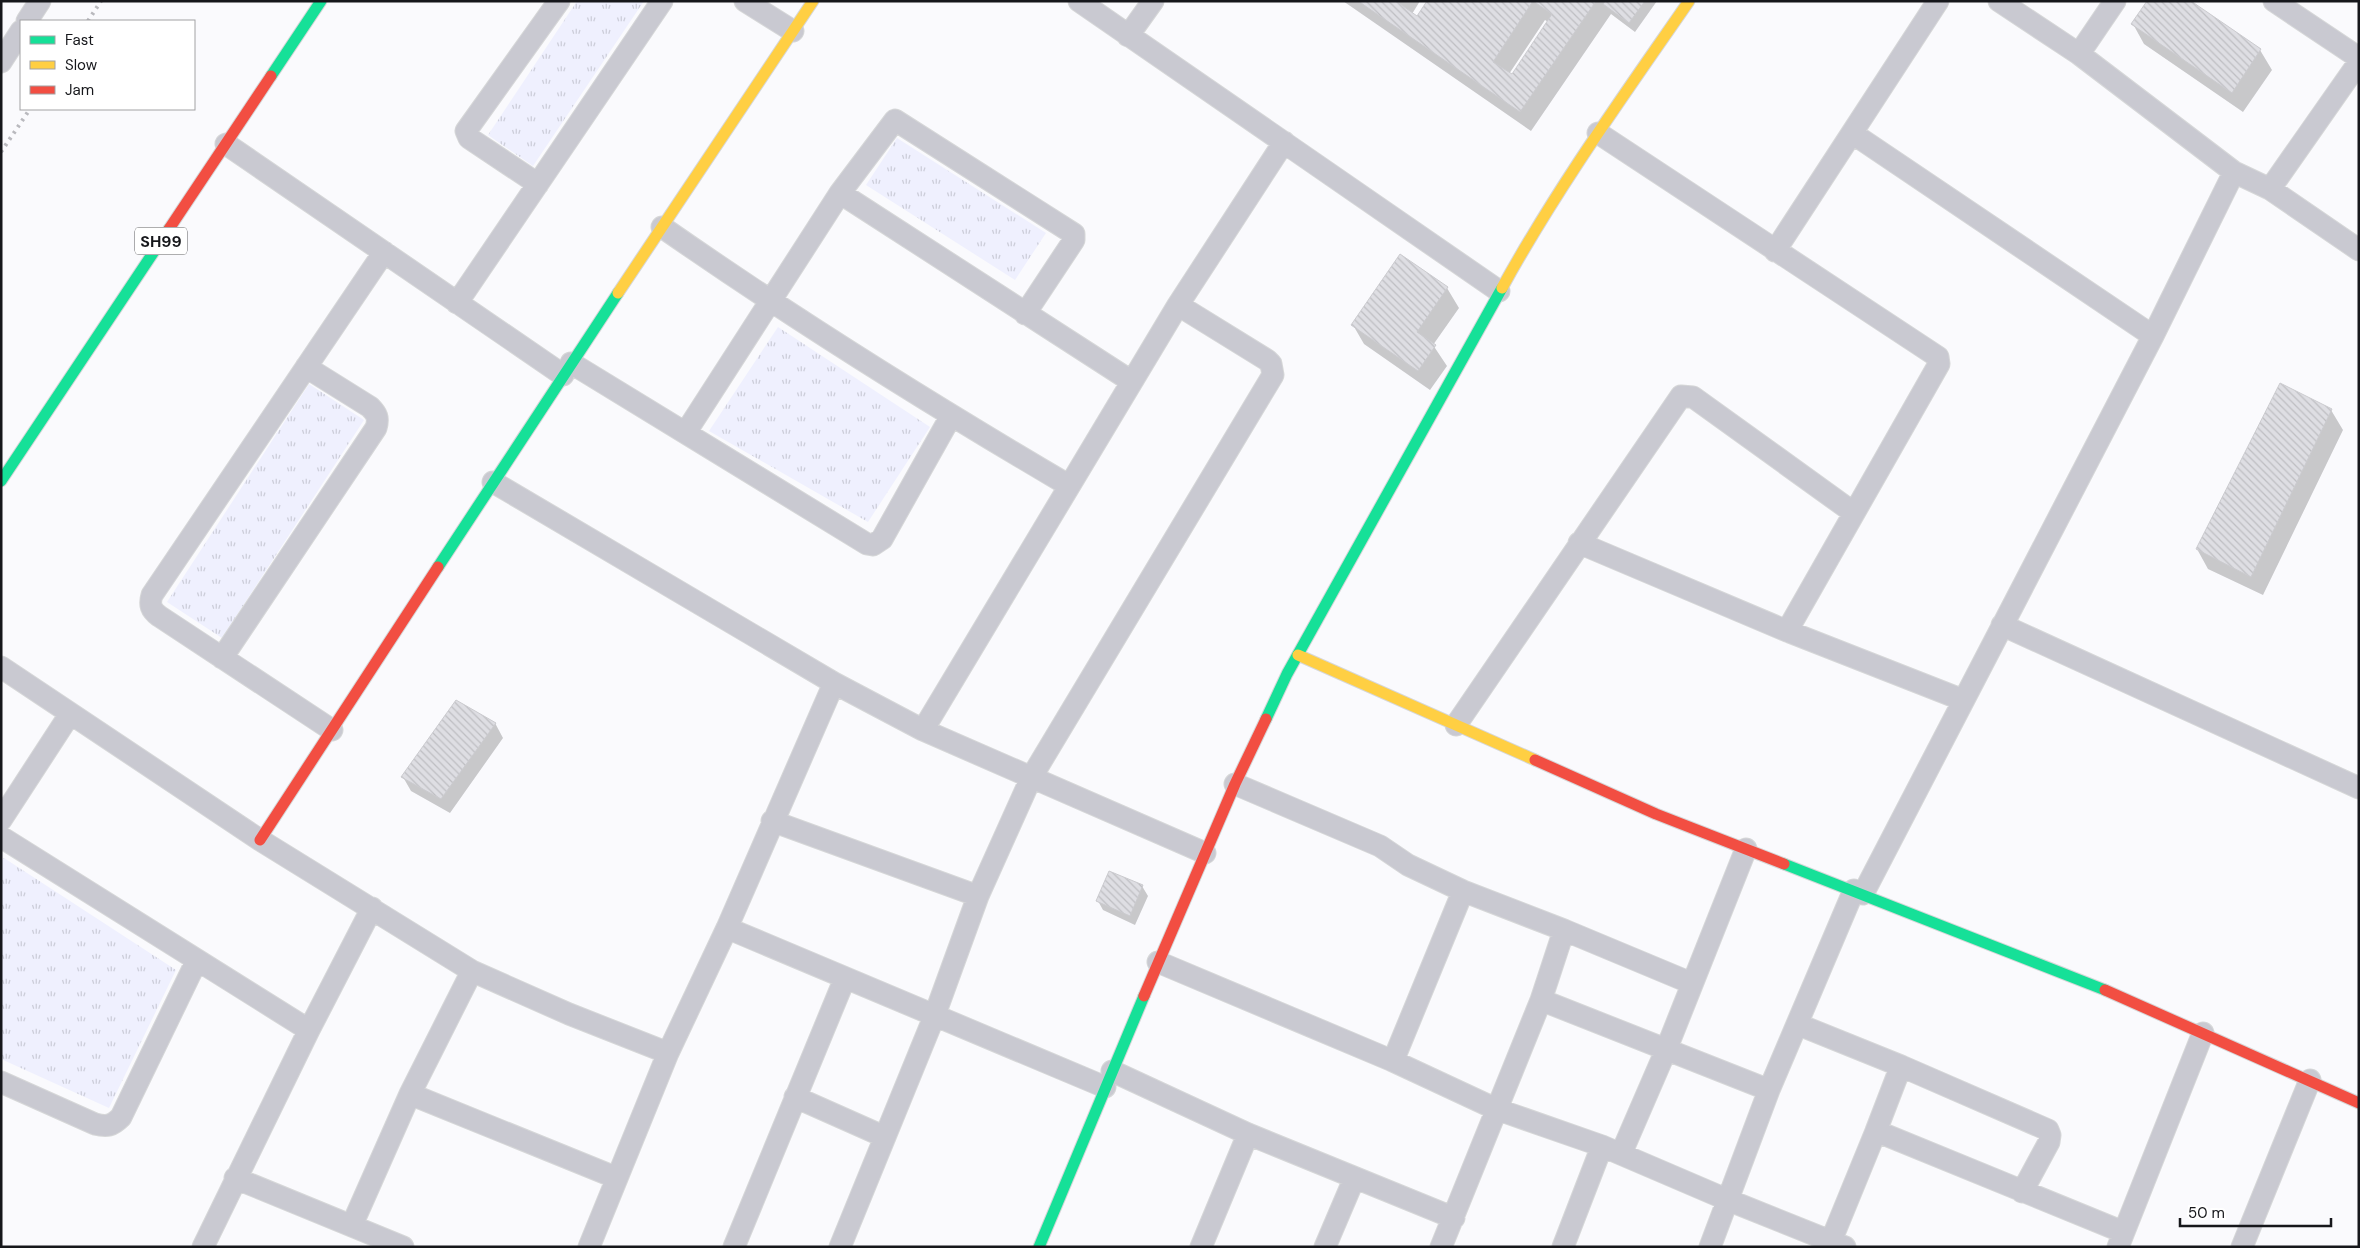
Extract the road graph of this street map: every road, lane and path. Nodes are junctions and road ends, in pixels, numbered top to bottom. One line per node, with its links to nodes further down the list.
1 (40, 1): 14 (street)
2 (321, 1): 25 (street, SH99)
3 (559, 1): 27 (street)
4 (662, 1): 27 (street)
5 (746, 1): 15 (street)
6 (813, 1): 15 (street)
7 (1079, 1): 17 (street)
8 (1153, 1): 17 (street)
9 (1689, 1): 22 (street)
10 (1938, 1): 23 (street)
11 (1999, 1): 18 (street)
12 (2115, 1): 18 (street)
13 (2276, 2): 19 (street)
14 (28, 20)
15 (793, 31): 30 (street)
16 (20, 32): 20 (street)
17 (1128, 36): 24 (street)
18 (2079, 54): 26 (street)
19 (2359, 58)
20 (1, 62)
21 (2359, 62): 28 (street)
22 (1598, 133): 32 (street); 34 (street)
23 (1852, 133): 32 (street); 39 (street)
24 (1284, 142): 34 (street); 37 (street)
25 (226, 144): 33 (street); 45 (street, SH99)
26 (2234, 172): 28 (street); 39 (street)
27 (538, 184): 36 (street)
28 (2270, 190): 31 (street)
29 (840, 193): 35 (street); 38 (street); 38 (street)
30 (662, 227): 35 (street); 41 (street)
31 (2359, 250)
32 (1775, 251): 48 (street)
33 (384, 252): 36 (street); 40 (street)
34 (1499, 291): 52 (street)
35 (770, 302): 43 (street); 44 (street)
36 (458, 303): 41 (street)
37 (1178, 305): 42 (street); 61 (street)
38 (1025, 314): 42 (street)
39 (2153, 336): 50 (street)
40 (306, 367): 53 (street); 53 (street)
41 (567, 369): 44 (street); 46 (street)
42 (1132, 382): 47 (street)
43 (951, 416): 44 (street); 47 (street)
44 (686, 432)
45 (1, 481)
46 (493, 482): 55 (street); 59 (street)
47 (1068, 485): 60 (street)
48 (1854, 513): 49 (street); 51 (street)
49 (1579, 543): 51 (street); 58 (street)
50 (2002, 625): 56 (street); 63 (street)
51 (1787, 631): 56 (street)
52 (1298, 655): 58 (street); 62 (street)
53 (222, 658): 59 (street)
54 (1, 667): 57 (street)
55 (834, 683): 60 (street); 65 (street)
56 (1963, 700): 71 (street)
57 (70, 714): 64 (street); 67 (street)
58 (1456, 725): 68 (street)
59 (332, 730): 67 (street)
60 (923, 730): 61 (street)
61 (1031, 778): 69 (street); 72 (street)
62 (1235, 784): 69 (street); 70 (street)
63 (2359, 788)
64 (1, 820)
65 (772, 821): 72 (street); 74 (street)
66 (1, 837): 76 (street)
67 (260, 840): 73 (street)
68 (1746, 849): 71 (street); 80 (street)
69 (1205, 853): 77 (street)
70 (1463, 891): 75 (street); 88 (street)
71 (1858, 892): 83 (street); 85 (street)
72 (978, 896): 82 (street)
73 (372, 908): 78 (street); 84 (street)
74 (727, 928): 79 (street); 87 (street)
75 (1564, 930): 80 (street); 81 (street)
76 (197, 960): 84 (street); 92 (street)
77 (1158, 962): 88 (street); 90 (street)
78 (472, 970): 87 (street); 94 (street)
79 (845, 978): 82 (street); 95 (street)
80 (1691, 983): 86 (street)
81 (1541, 1000): 86 (street); 97 (street)
82 (934, 1017): 90 (street); 100 (street)
83 (1797, 1024): 89 (street); 93 (street)
84 (309, 1030): 102 (street)
85 (2203, 1033): 91 (street); 109 (street)
86 (1666, 1050): 93 (street); 101 (street)
87 (668, 1053): 103 (street)
88 (1393, 1061): 97 (street)
89 (1901, 1066): 98 (street); 105 (street)
90 (1108, 1079): 99 (street); 116 (street)
91 (2310, 1080): 96 (street); 122 (street)
92 (1, 1082)
93 (1768, 1090): 106 (street)
94 (410, 1094): 103 (street); 108 (street)
95 (795, 1097): 100 (street); 114 (street)
96 (2359, 1103)
97 (1496, 1109): 101 (street); 107 (street)
98 (1876, 1131): 105 (street); 110 (street)
99 (1248, 1134): 104 (street); 117 (street)
100 (885, 1137): 115 (street)
101 (1611, 1150): 106 (street); 120 (street)
102 (235, 1178): 108 (street); 111 (street)
103 (617, 1178): 113 (street)
104 (1354, 1179): 107 (street); 118 (street)
105 (2022, 1192): 109 (street)
106 (1728, 1200): 110 (street); 121 (street)
107 (1454, 1218): 119 (street)
108 (352, 1225): 112 (street)
109 (2120, 1240)
110 (1838, 1244)
111 (203, 1247)
112 (403, 1247)
113 (590, 1247)
114 (734, 1247)
115 (840, 1247)
116 (1039, 1247)
117 (1201, 1247)
118 (1326, 1247)
119 (1441, 1247)
120 (1563, 1247)
121 (1710, 1247)
122 (2242, 1247)

